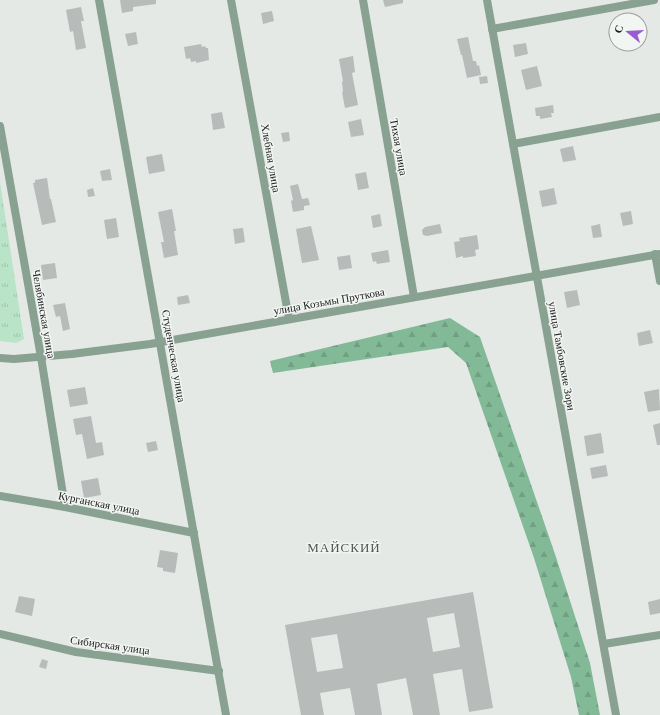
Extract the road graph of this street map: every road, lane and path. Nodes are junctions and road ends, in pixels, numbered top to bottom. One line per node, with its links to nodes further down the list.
1 (99, 0): 15 (street, Студенческая улица)
2 (231, 0): 14 (street, Хлебная улица)
3 (363, 0): 13 (street, Тихая улица)
4 (487, 0): 6 (street, улица Тамбовские Зори)
5 (654, 0): 6 (street)
6 (492, 30): 9 (street, улица Тамбовские Зори)
7 (660, 118): 9 (street)
8 (0, 126): 16 (street, Челябинская улица)
9 (513, 144): 11 (street, улица Тамбовские Зори)
10 (658, 254): 11 (street, улица Козьмы Пруткова); 12 (street)
11 (536, 276): 13 (street, улица Козьмы Пруткова); 23 (street, улица Тамбовские Зори)
12 (660, 281)
13 (414, 297): 14 (street, улица Козьмы Пруткова)
14 (289, 320): 15 (street, улица Козьмы Пруткова)
15 (161, 342): 16 (street, улица Козьмы Пруткова); 20 (street, Студенческая улица)
16 (41, 357): 17 (street, улица Козьмы Пруткова); 19 (street, Челябинская улица)
17 (0, 358)
18 (0, 496): 19 (street, Курганская улица)
19 (65, 507): 20 (street, Курганская улица)
20 (194, 532): 24 (street, Студенческая улица)
21 (0, 634): 24 (street, Сибирская улица)
22 (660, 635): 23 (street)
23 (604, 644): 26 (street, улица Тамбовские Зори)
24 (219, 671): 25 (street, Студенческая улица)
25 (226, 715)
26 (616, 715)

